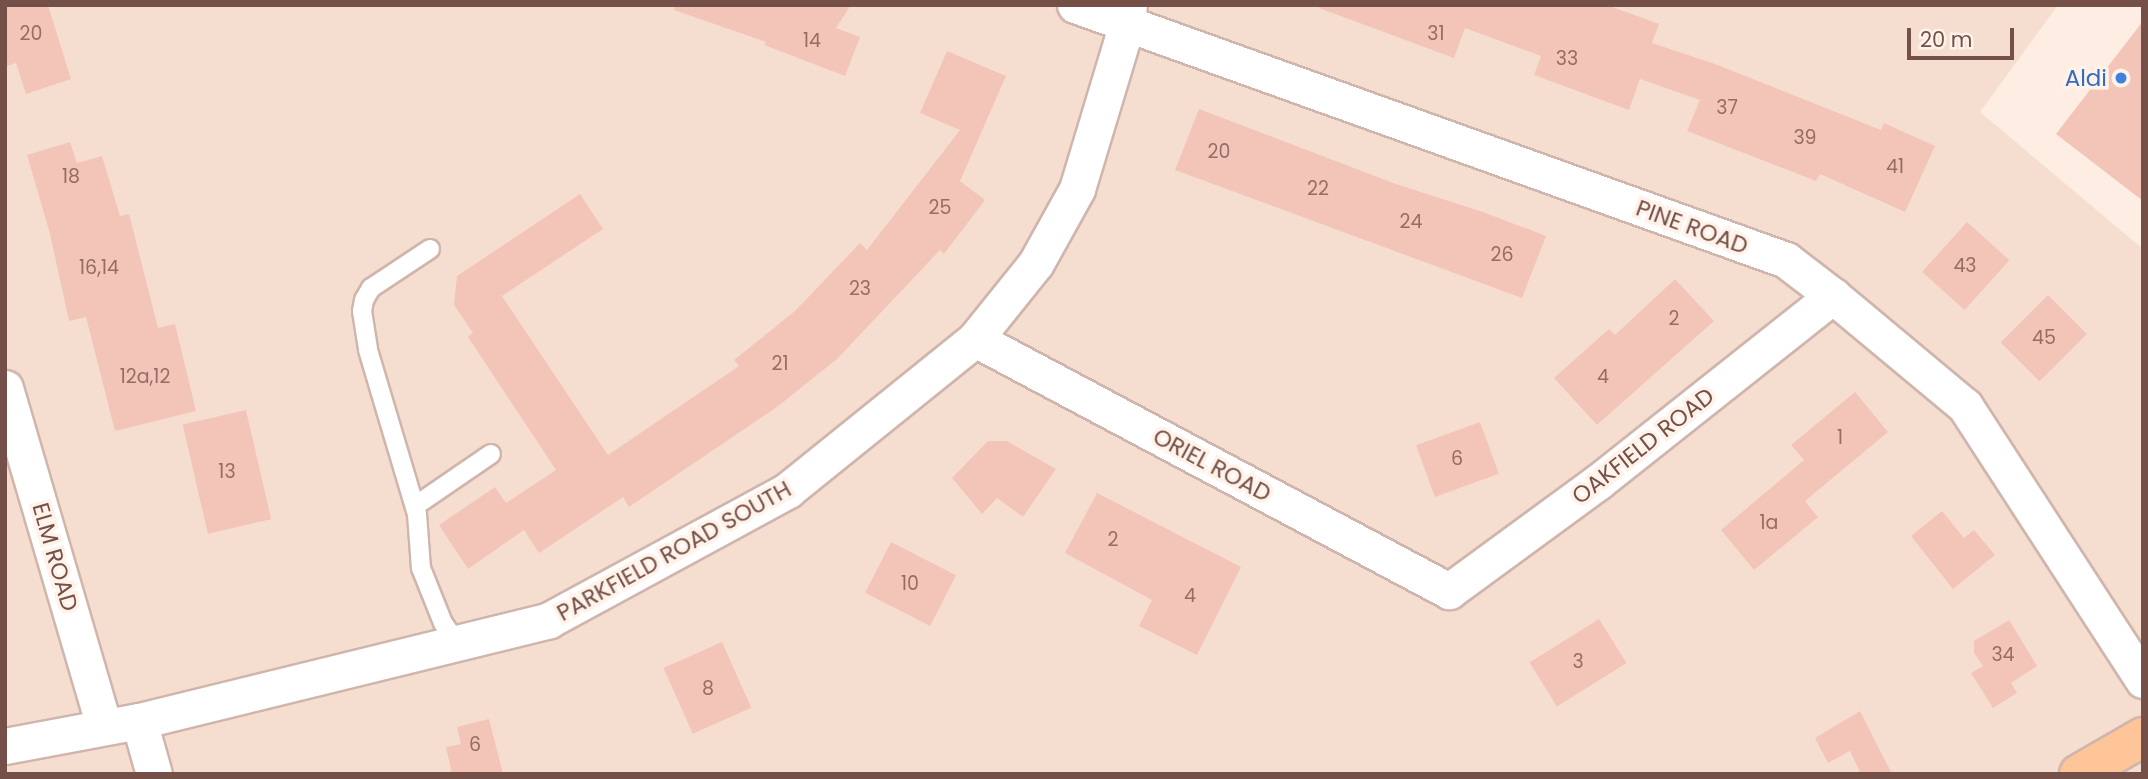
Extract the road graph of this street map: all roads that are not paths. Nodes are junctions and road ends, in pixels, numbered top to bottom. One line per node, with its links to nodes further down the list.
1 (1074, 5): 2 (street, PINE ROAD)
2 (1128, 14): 4 (street, PINE ROAD); 5 (street, PARKFIELD ROAD SOUTH)
3 (430, 249): 9 (lane)
4 (1833, 296): 10 (street, OAKFIELD ROAD); 12 (street, PINE ROAD)
5 (975, 339): 10 (street, ORIEL ROAD); 11 (street, PARKFIELD ROAD SOUTH)
6 (5, 388): 8 (street, ELM ROAD)
7 (491, 454): 9 (lane)
8 (15, 458): 14 (street, ELM ROAD)
9 (415, 506): 11 (lane)
10 (1449, 591)
11 (457, 643): 13 (street, PARKFIELD ROAD SOUTH)
12 (2143, 680)
13 (139, 721): 14 (street, PARKFIELD ROAD SOUTH); 17 (street)
14 (104, 726): 16 (street, PARKFIELD ROAD SOUTH)
15 (2143, 737): 18 (main road)
16 (5, 746)
17 (153, 774)
18 (2079, 774)

